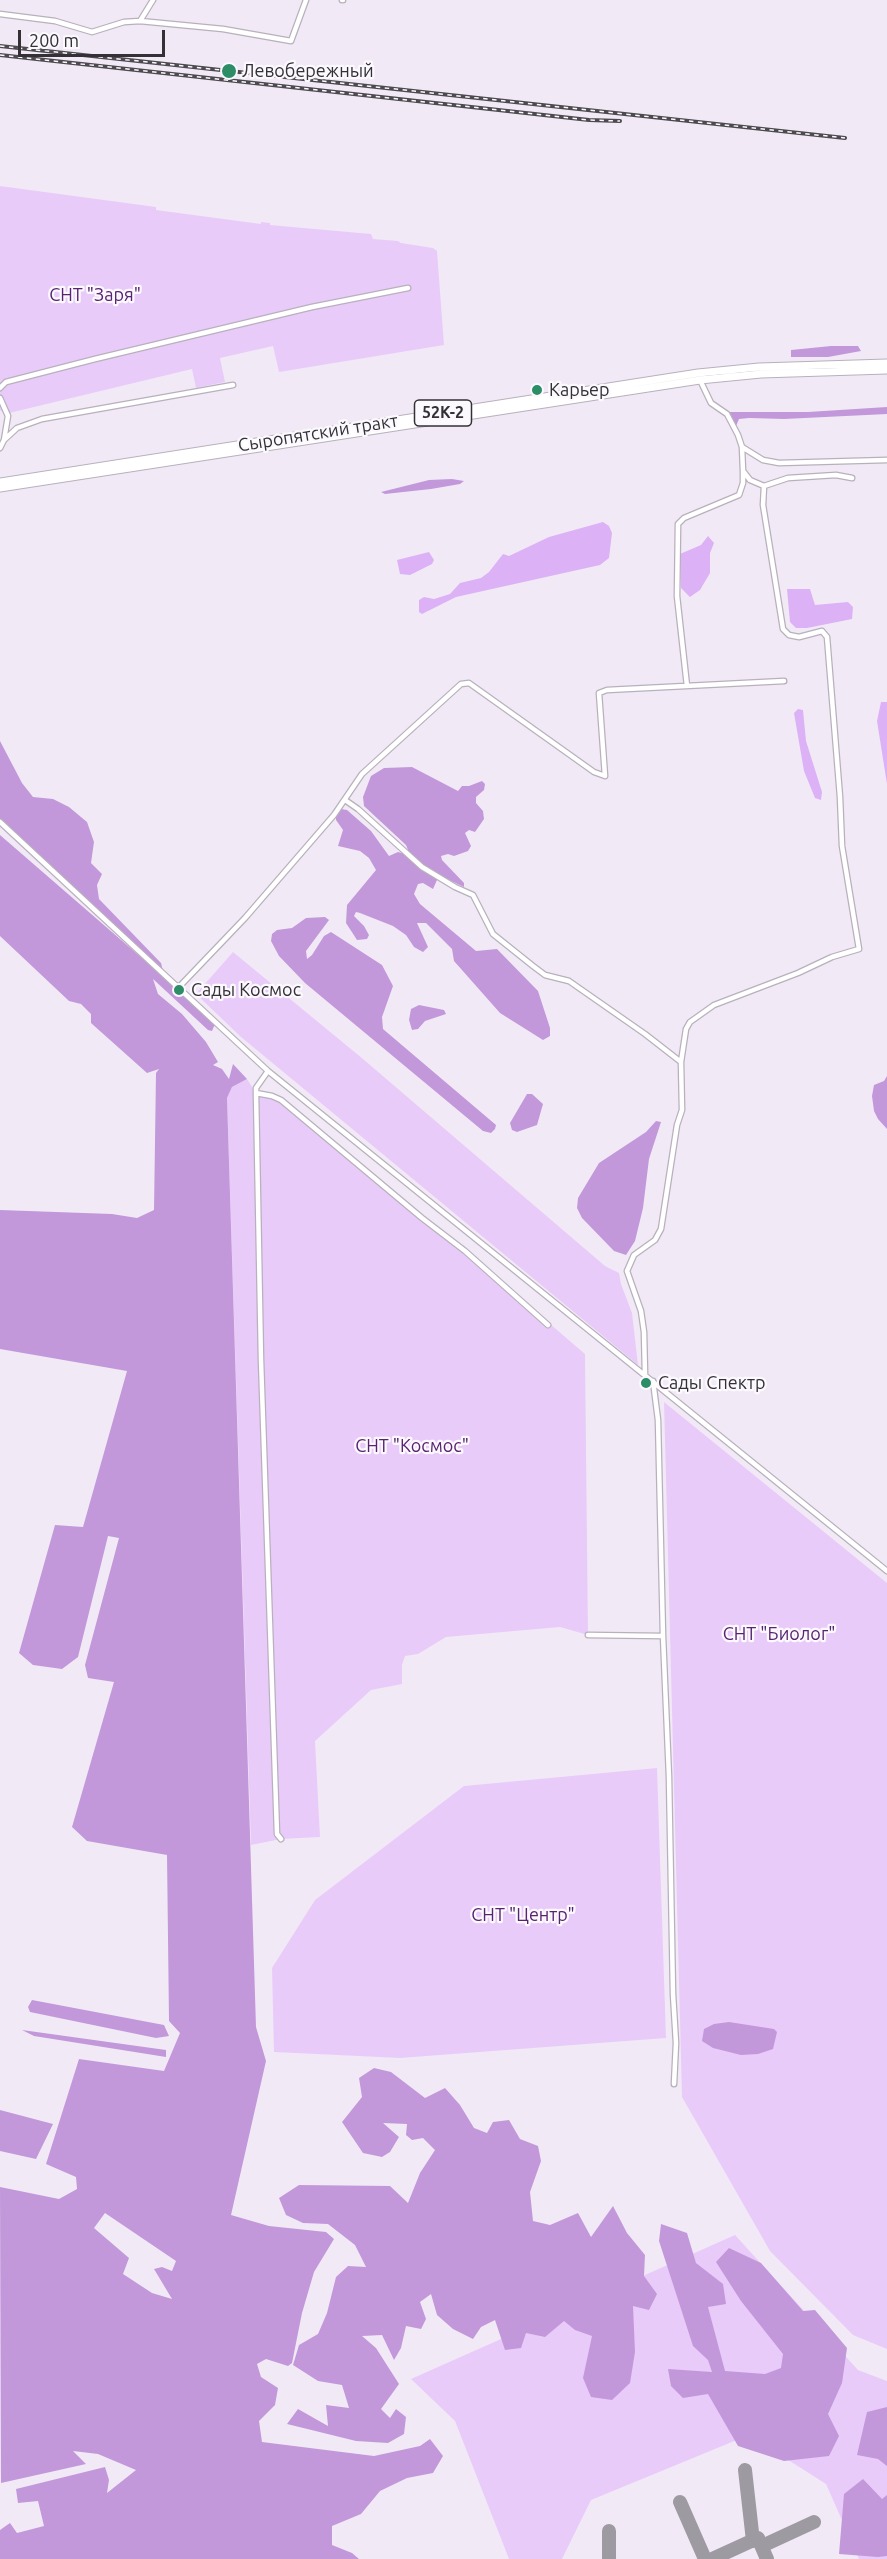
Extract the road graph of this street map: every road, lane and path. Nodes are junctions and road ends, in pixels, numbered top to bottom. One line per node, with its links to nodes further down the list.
1 (153, 0): 4 (street)
2 (306, 0): 4 (street)
3 (0, 14): 4 (street)
4 (140, 21)
5 (408, 288): 10 (street)
6 (887, 363): 18 (main road, Сыропятский тракт / 52К-2)
7 (887, 370): 8 (main road, Сыропятский тракт / 52К-2)
8 (700, 380): 13 (street); 20 (main road, Сыропятский тракт / 52К-2)
9 (233, 385): 12 (street)
10 (0, 388)
11 (0, 398): 12 (street)
12 (4, 440): 14 (street)
13 (742, 447): 15 (street); 16 (street)
14 (0, 448)
15 (887, 460)
16 (743, 471): 19 (street); 22 (street)
17 (852, 478): 19 (street)
18 (0, 482)
19 (764, 486): 26 (street)
20 (0, 488)
21 (784, 681): 22 (street)
22 (687, 686): 23 (street)
23 (345, 800): 25 (street); 26 (street)
24 (0, 822): 25 (street)
25 (179, 987): 27 (street)
26 (681, 1062): 30 (street)
27 (268, 1071): 28 (street); 30 (street)
28 (256, 1093): 29 (street); 35 (street)
29 (548, 1325)
30 (645, 1374): 31 (street)
31 (652, 1381): 32 (street); 34 (street)
32 (887, 1571)
33 (588, 1635): 34 (street)
34 (663, 1636): 36 (street)
35 (281, 1839)
36 (674, 2084)

